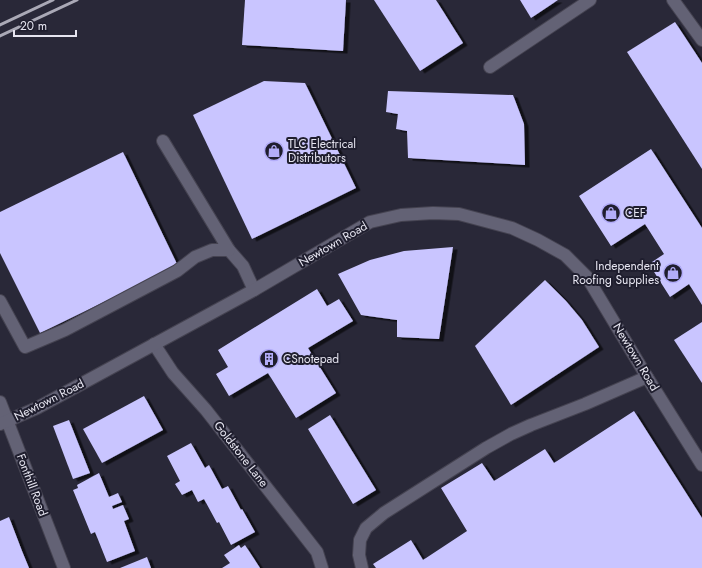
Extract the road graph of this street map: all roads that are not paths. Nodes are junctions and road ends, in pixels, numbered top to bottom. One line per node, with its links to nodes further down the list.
1 (590, 0): 4 (street)
2 (673, 0): 3 (street)
3 (702, 40)
4 (490, 67)
5 (164, 141): 6 (street)
6 (229, 250): 7 (street); 8 (street)
7 (254, 290): 9 (street, Newtown Road); 10 (street, Newtown Road)
8 (0, 301)
9 (154, 344): 12 (street, Newtown Road); 15 (street, Goldstone Lane)
10 (647, 377): 13 (street, Newtown Road); 16 (street)
11 (0, 402): 12 (street, Fonthill Road)
12 (4, 422): 14 (street, Fonthill Road)
13 (702, 465)
14 (64, 568)
15 (322, 568)
16 (362, 568)

